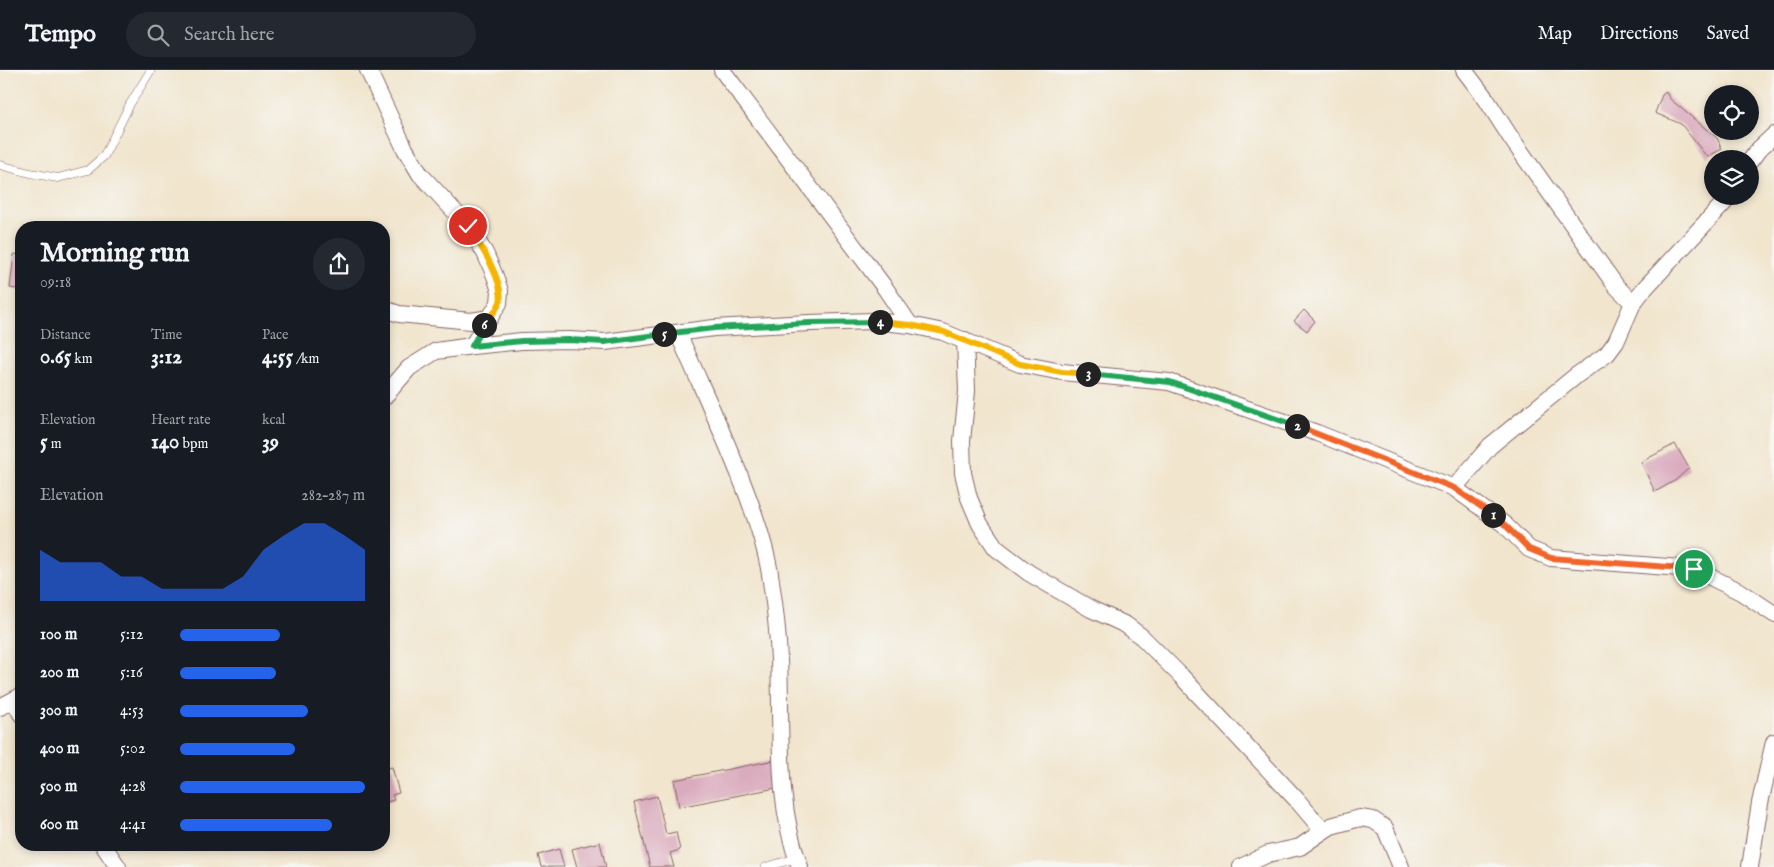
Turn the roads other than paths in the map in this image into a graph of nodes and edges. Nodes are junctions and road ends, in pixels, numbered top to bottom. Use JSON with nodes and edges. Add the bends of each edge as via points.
{"nodes":[{"id":1,"x":151,"y":70,"type":"edge"},
{"id":2,"x":368,"y":70,"type":"edge"},
{"id":3,"x":722,"y":70,"type":"edge"},
{"id":4,"x":1464,"y":70,"type":"edge"},
{"id":5,"x":1774,"y":135,"type":"edge"},
{"id":6,"x":1758,"y":150,"type":"edge"},
{"id":7,"x":0,"y":165,"type":"edge"},
{"id":8,"x":1722,"y":205,"type":"edge"},
{"id":9,"x":1633,"y":303,"type":"junction"},
{"id":10,"x":390,"y":311,"type":"edge"},
{"id":11,"x":490,"y":318,"type":"junction"},
{"id":12,"x":910,"y":325,"type":"junction"},
{"id":13,"x":678,"y":333,"type":"junction"},
{"id":14,"x":965,"y":340,"type":"junction"},
{"id":15,"x":472,"y":346,"type":"junction"},
{"id":16,"x":390,"y":390,"type":"edge"},
{"id":17,"x":1454,"y":488,"type":"junction"},
{"id":18,"x":1774,"y":614,"type":"edge"},
{"id":19,"x":1774,"y":742,"type":"edge"},
{"id":20,"x":1322,"y":831,"type":"junction"},
{"id":21,"x":107,"y":851,"type":"edge"},
{"id":22,"x":798,"y":863,"type":"edge"},
{"id":23,"x":118,"y":867,"type":"edge"},
{"id":24,"x":766,"y":867,"type":"edge"},
{"id":25,"x":1241,"y":867,"type":"edge"},
{"id":26,"x":1401,"y":867,"type":"edge"},
{"id":27,"x":1750,"y":867,"type":"edge"}],
"edges":[{"from":1,"to":7,"type":"lane","via":[[104,156],[88,170],[58,178]]},
{"from":2,"to":11,"type":"street","via":[[420,174],[468,226],[485,253],[500,291],[500,303]]},
{"from":3,"to":12,"type":"street"},
{"from":4,"to":9,"type":"street","via":[[1616,286]]},
{"from":5,"to":6,"type":"street"},
{"from":8,"to":9,"type":"street"},
{"from":9,"to":17,"type":"street","via":[[1616,342],[1607,354],[1490,446]]},
{"from":10,"to":11,"type":"street","via":[[471,321]]},
{"from":11,"to":15,"type":"street"},
{"from":12,"to":13,"type":"street","via":[[874,321],[810,323]]},
{"from":12,"to":14,"type":"street"},
{"from":13,"to":15,"type":"street","via":[[604,342],[522,341]]},
{"from":13,"to":22,"type":"street","via":[[739,470],[761,535],[769,571],[779,660],[784,793]]},
{"from":14,"to":17,"type":"street","via":[[1020,364],[1062,372],[1170,382],[1318,433]]},
{"from":14,"to":20,"type":"street","via":[[967,391],[962,441],[963,473],[980,524],[996,548],[1029,573],[1126,625],[1142,637],[1297,800]]},
{"from":15,"to":16,"type":"street","via":[[436,352],[409,368]]},
{"from":17,"to":18,"type":"street","via":[[1505,525],[1529,549],[1551,558],[1694,569],[1741,592]]},
{"from":19,"to":27,"type":"street"},
{"from":20,"to":25,"type":"street","via":[[1300,847],[1268,854]]},
{"from":20,"to":26,"type":"street","via":[[1360,818],[1374,820],[1385,828]]},
{"from":21,"to":23,"type":"street"},
{"from":22,"to":24,"type":"lane"}]}
